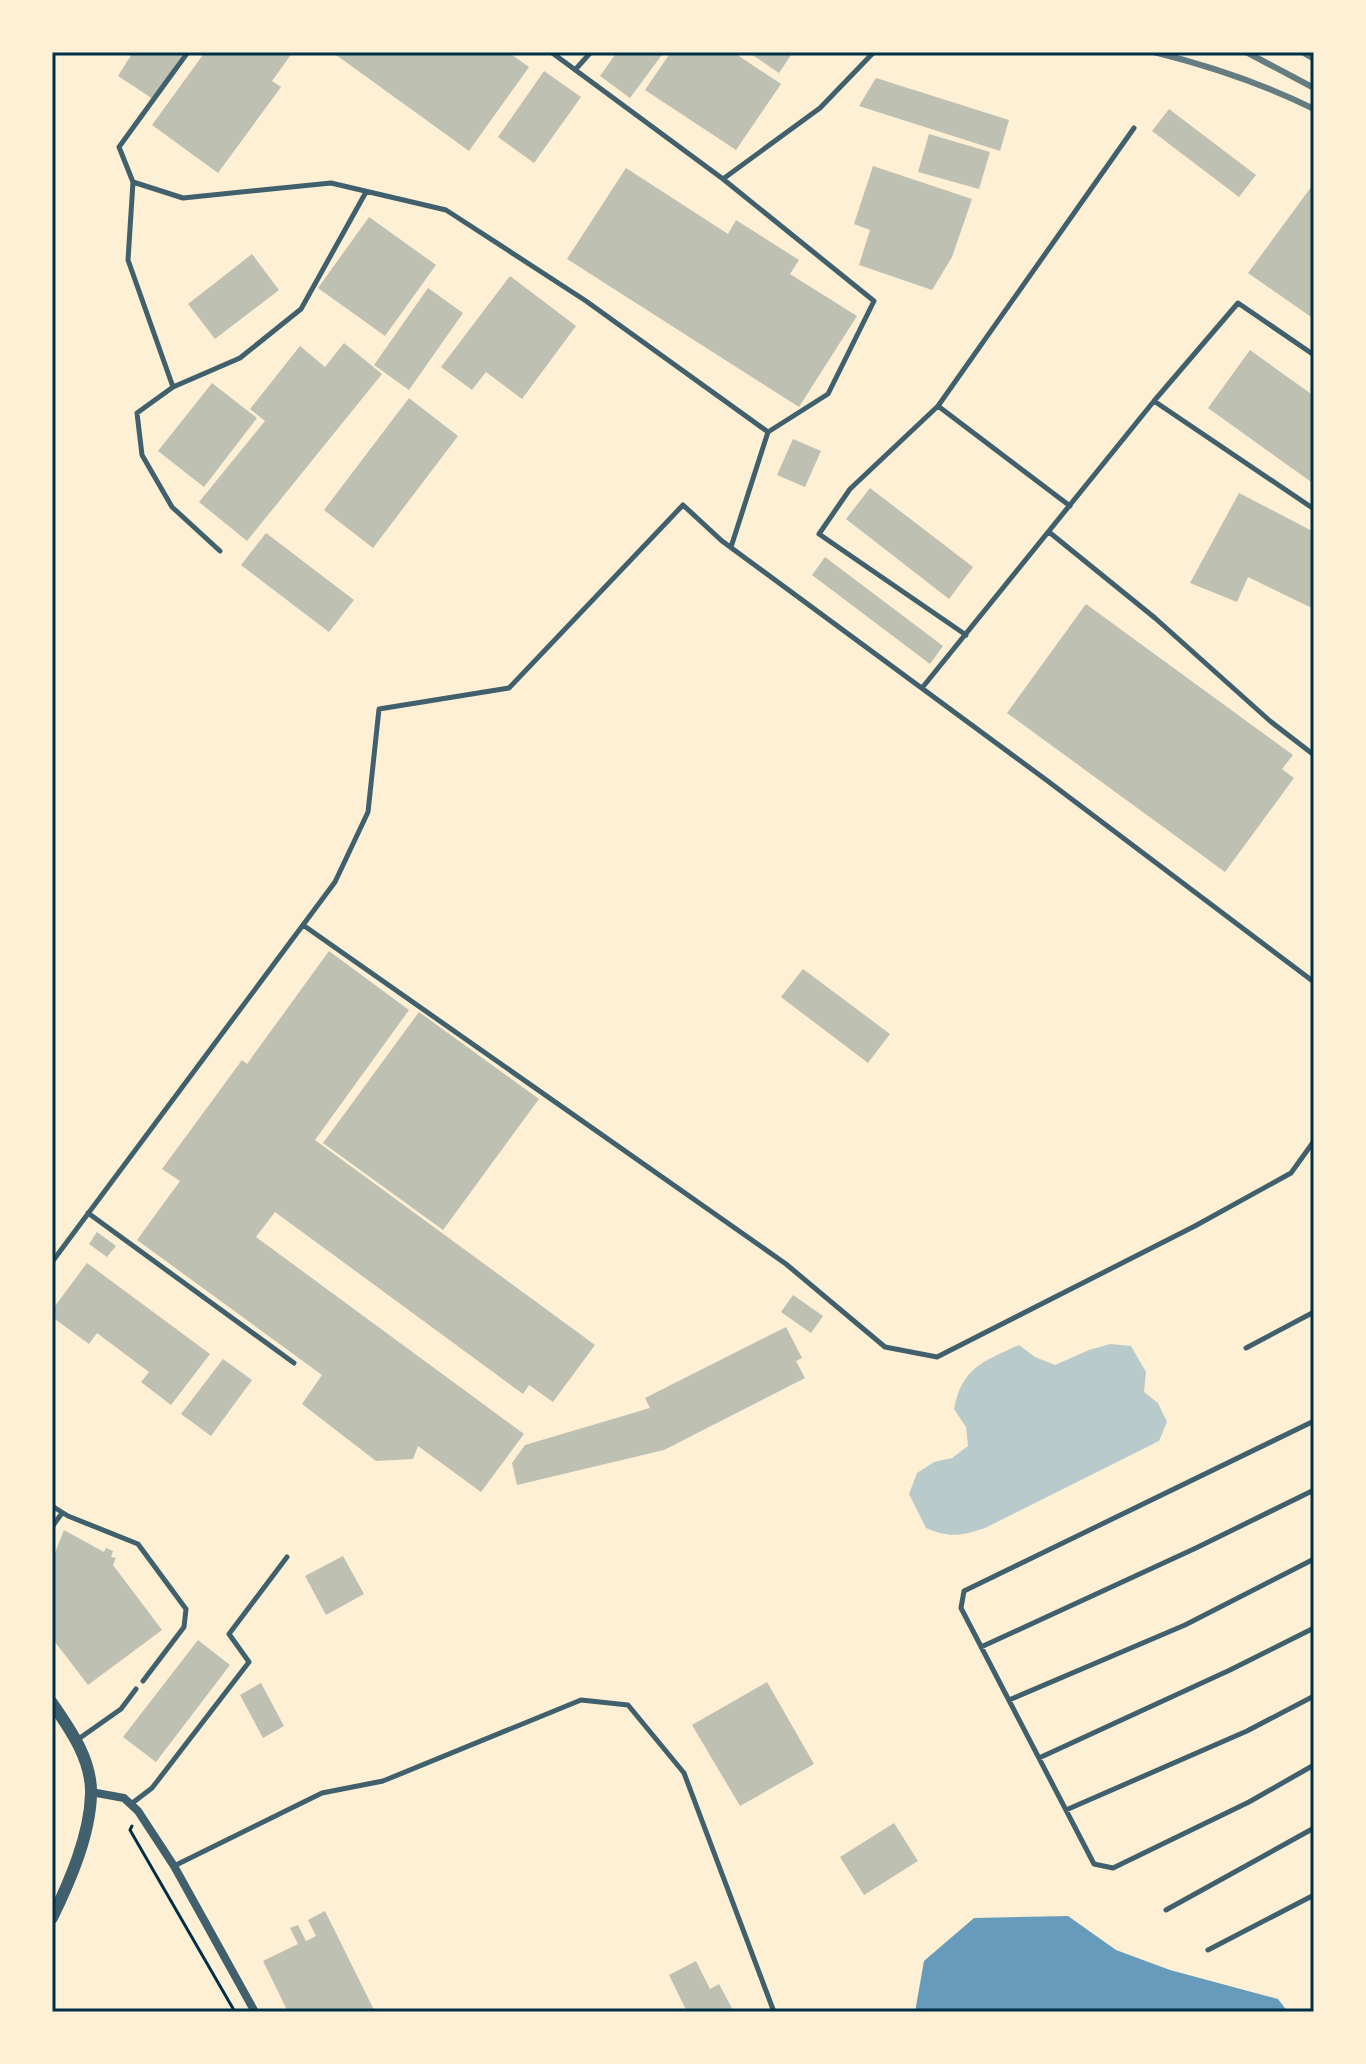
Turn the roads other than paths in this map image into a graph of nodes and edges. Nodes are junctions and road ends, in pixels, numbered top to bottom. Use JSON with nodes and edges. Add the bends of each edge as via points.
{"nodes":[{"id":1,"x":188,"y":52,"type":"edge"},
{"id":2,"x":551,"y":52,"type":"edge"},
{"id":3,"x":591,"y":52,"type":"edge"},
{"id":4,"x":874,"y":52,"type":"edge"},
{"id":5,"x":575,"y":70,"type":"junction"},
{"id":6,"x":1134,"y":128,"type":"dead end"},
{"id":7,"x":723,"y":179,"type":"junction"},
{"id":8,"x":133,"y":182,"type":"junction"},
{"id":9,"x":366,"y":192,"type":"junction"},
{"id":10,"x":1314,"y":355,"type":"edge"},
{"id":11,"x":173,"y":387,"type":"junction"},
{"id":12,"x":1154,"y":401,"type":"junction"},
{"id":13,"x":938,"y":406,"type":"junction"},
{"id":14,"x":768,"y":432,"type":"junction"},
{"id":15,"x":1070,"y":506,"type":"junction"},
{"id":16,"x":1314,"y":509,"type":"edge"},
{"id":17,"x":1049,"y":532,"type":"junction"},
{"id":18,"x":731,"y":547,"type":"junction"},
{"id":19,"x":220,"y":551,"type":"dead end"},
{"id":20,"x":966,"y":635,"type":"junction"},
{"id":21,"x":922,"y":688,"type":"junction"},
{"id":22,"x":1314,"y":755,"type":"edge"},
{"id":23,"x":303,"y":925,"type":"junction"},
{"id":24,"x":1314,"y":982,"type":"edge"},
{"id":25,"x":1314,"y":1141,"type":"edge"},
{"id":26,"x":88,"y":1213,"type":"junction"},
{"id":27,"x":52,"y":1262,"type":"edge"},
{"id":28,"x":1314,"y":1312,"type":"edge"},
{"id":29,"x":1246,"y":1348,"type":"dead end"},
{"id":30,"x":294,"y":1363,"type":"dead end"},
{"id":31,"x":1314,"y":1421,"type":"edge"},
{"id":32,"x":1314,"y":1490,"type":"edge"},
{"id":33,"x":52,"y":1506,"type":"edge"},
{"id":34,"x":62,"y":1513,"type":"junction"},
{"id":35,"x":52,"y":1527,"type":"edge"},
{"id":36,"x":287,"y":1557,"type":"dead end"},
{"id":37,"x":1314,"y":1559,"type":"edge"},
{"id":38,"x":1314,"y":1628,"type":"edge"},
{"id":39,"x":981,"y":1647,"type":"junction"},
{"id":40,"x":143,"y":1681,"type":"dead end"},
{"id":41,"x":136,"y":1689,"type":"dead end"},
{"id":42,"x":1314,"y":1696,"type":"edge"},
{"id":43,"x":1009,"y":1700,"type":"junction"},
{"id":44,"x":52,"y":1703,"type":"edge"},
{"id":45,"x":76,"y":1740,"type":"junction"},
{"id":46,"x":1039,"y":1758,"type":"junction"},
{"id":47,"x":1314,"y":1765,"type":"edge"},
{"id":48,"x":91,"y":1792,"type":"junction"},
{"id":49,"x":134,"y":1808,"type":"junction"},
{"id":50,"x":1066,"y":1810,"type":"junction"},
{"id":51,"x":1314,"y":1828,"type":"edge"},
{"id":52,"x":174,"y":1866,"type":"junction"},
{"id":53,"x":1314,"y":1895,"type":"edge"},
{"id":54,"x":55,"y":1901,"type":"edge"},
{"id":55,"x":1166,"y":1910,"type":"dead end"},
{"id":56,"x":52,"y":1918,"type":"edge"},
{"id":57,"x":1208,"y":1950,"type":"dead end"},
{"id":58,"x":255,"y":2012,"type":"edge"},
{"id":59,"x":774,"y":2012,"type":"edge"}],
"edges":[{"from":1,"to":8,"type":"lane","via":[[119,147]]},
{"from":2,"to":5,"type":"lane"},
{"from":3,"to":5,"type":"lane"},
{"from":4,"to":7,"type":"lane","via":[[820,108]]},
{"from":5,"to":7,"type":"lane"},
{"from":6,"to":13,"type":"lane"},
{"from":7,"to":14,"type":"lane","via":[[874,301],[828,394]]},
{"from":8,"to":9,"type":"lane","via":[[183,198],[331,183]]},
{"from":8,"to":11,"type":"lane","via":[[128,260]]},
{"from":9,"to":11,"type":"lane","via":[[301,309],[240,358]]},
{"from":9,"to":14,"type":"lane","via":[[446,210],[586,301]]},
{"from":10,"to":12,"type":"lane","via":[[1238,303]]},
{"from":11,"to":19,"type":"lane","via":[[137,413],[142,455],[172,507]]},
{"from":12,"to":15,"type":"lane"},
{"from":12,"to":16,"type":"lane"},
{"from":13,"to":15,"type":"lane"},
{"from":13,"to":20,"type":"lane","via":[[850,489],[819,534]]},
{"from":14,"to":18,"type":"lane"},
{"from":15,"to":17,"type":"lane"},
{"from":17,"to":20,"type":"lane"},
{"from":17,"to":22,"type":"lane"},
{"from":18,"to":21,"type":"lane"},
{"from":18,"to":23,"type":"lane","via":[[683,505],[509,688],[379,709],[368,812],[335,882]]},
{"from":20,"to":21,"type":"lane"},
{"from":21,"to":24,"type":"lane"},
{"from":23,"to":25,"type":"lane","via":[[786,1264],[885,1347],[937,1357],[1291,1173]]},
{"from":23,"to":26,"type":"lane"},
{"from":26,"to":27,"type":"lane"},
{"from":26,"to":30,"type":"lane"},
{"from":28,"to":29,"type":"lane"},
{"from":31,"to":39,"type":"lane","via":[[964,1591],[961,1608]]},
{"from":32,"to":39,"type":"lane"},
{"from":33,"to":34,"type":"lane"},
{"from":34,"to":35,"type":"lane"},
{"from":34,"to":40,"type":"lane","via":[[138,1544],[186,1609],[184,1627]]},
{"from":36,"to":49,"type":"lane","via":[[229,1634],[249,1662]]},
{"from":37,"to":43,"type":"lane","via":[[1185,1625]]},
{"from":38,"to":46,"type":"lane"},
{"from":39,"to":43,"type":"lane"},
{"from":41,"to":45,"type":"lane","via":[[121,1709]]},
{"from":42,"to":50,"type":"lane"},
{"from":43,"to":46,"type":"lane"},
{"from":44,"to":45,"type":"street"},
{"from":45,"to":48,"type":"street"},
{"from":46,"to":50,"type":"lane"},
{"from":47,"to":50,"type":"lane","via":[[1113,1868],[1094,1864]]},
{"from":48,"to":49,"type":"street","via":[[124,1798]]},
{"from":48,"to":54,"type":"street","via":[[85,1833]]},
{"from":49,"to":52,"type":"street"},
{"from":51,"to":55,"type":"lane"},
{"from":52,"to":58,"type":"street"},
{"from":52,"to":59,"type":"lane","via":[[322,1793],[383,1781],[581,1700],[628,1705],[684,1773]]},
{"from":53,"to":57,"type":"lane"},
{"from":54,"to":56,"type":"street"}]}
